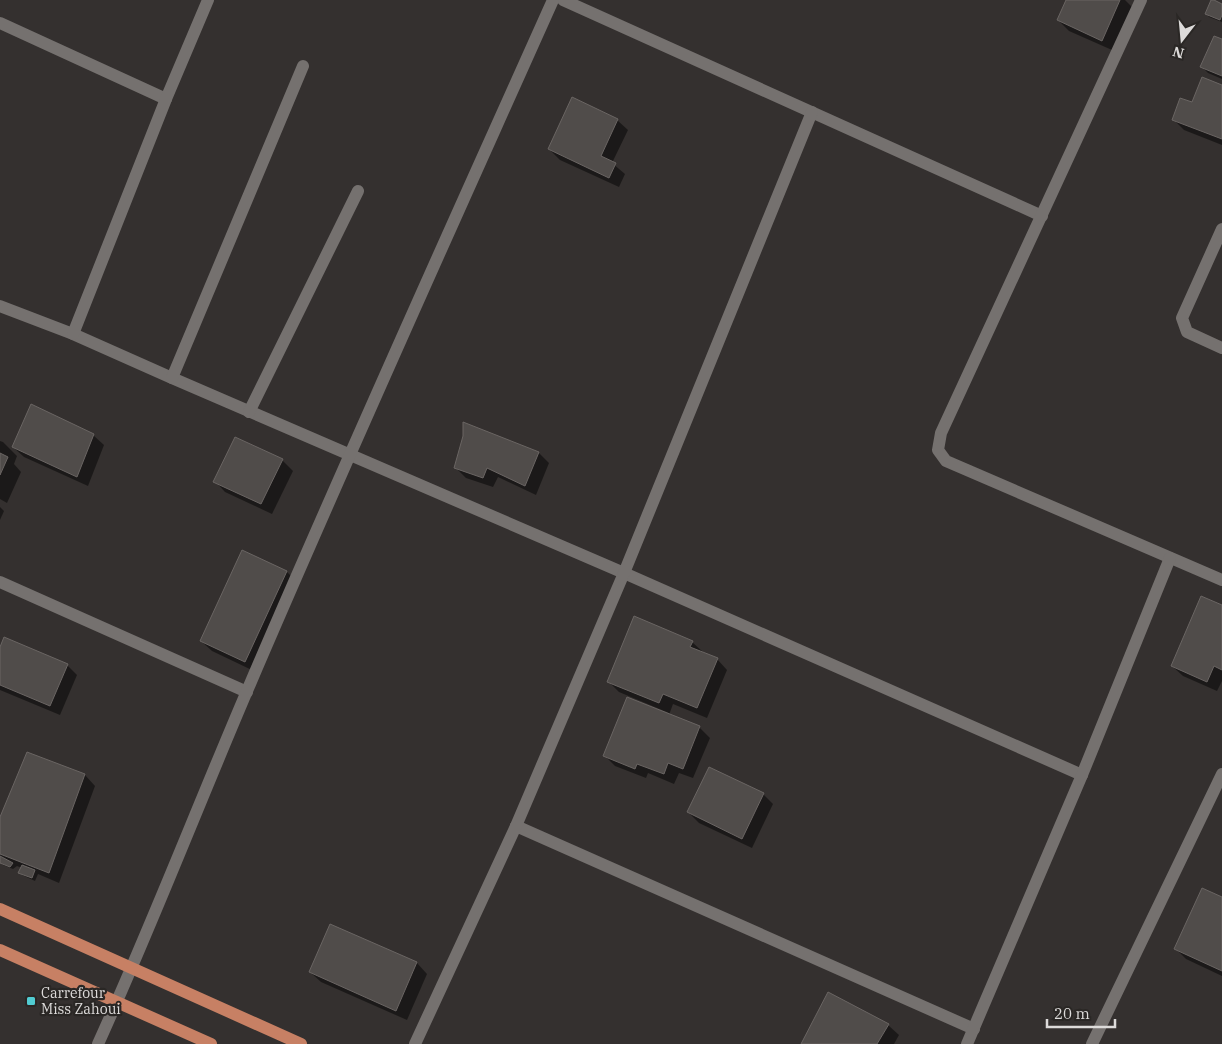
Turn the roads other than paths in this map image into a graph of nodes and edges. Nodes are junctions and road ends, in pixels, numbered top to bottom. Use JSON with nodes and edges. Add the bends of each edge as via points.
{"nodes":[{"id":1,"x":208,"y":0,"type":"edge"},
{"id":2,"x":553,"y":0,"type":"edge"},
{"id":3,"x":563,"y":0,"type":"edge"},
{"id":4,"x":1141,"y":0,"type":"edge"},
{"id":5,"x":0,"y":23,"type":"edge"},
{"id":6,"x":304,"y":66,"type":"dead end"},
{"id":7,"x":166,"y":99,"type":"junction"},
{"id":8,"x":812,"y":112,"type":"junction"},
{"id":9,"x":358,"y":190,"type":"dead end"},
{"id":10,"x":1042,"y":216,"type":"junction"},
{"id":11,"x":1222,"y":229,"type":"edge"},
{"id":12,"x":0,"y":306,"type":"edge"},
{"id":13,"x":73,"y":334,"type":"junction"},
{"id":14,"x":1222,"y":348,"type":"edge"},
{"id":15,"x":172,"y":378,"type":"junction"},
{"id":16,"x":249,"y":412,"type":"junction"},
{"id":17,"x":350,"y":456,"type":"junction"},
{"id":18,"x":1170,"y":558,"type":"junction"},
{"id":19,"x":624,"y":573,"type":"junction"},
{"id":20,"x":1222,"y":580,"type":"edge"},
{"id":21,"x":0,"y":582,"type":"edge"},
{"id":22,"x":247,"y":692,"type":"junction"},
{"id":23,"x":1222,"y":774,"type":"edge"},
{"id":24,"x":1082,"y":776,"type":"junction"},
{"id":25,"x":516,"y":826,"type":"junction"},
{"id":26,"x":0,"y":909,"type":"edge"},
{"id":27,"x":0,"y":950,"type":"edge"},
{"id":28,"x":132,"y":968,"type":"junction"},
{"id":29,"x":117,"y":1002,"type":"junction"},
{"id":30,"x":974,"y":1029,"type":"junction"},
{"id":31,"x":98,"y":1044,"type":"edge"},
{"id":32,"x":211,"y":1044,"type":"edge"},
{"id":33,"x":301,"y":1044,"type":"edge"},
{"id":34,"x":416,"y":1044,"type":"edge"},
{"id":35,"x":967,"y":1044,"type":"edge"},
{"id":36,"x":1092,"y":1044,"type":"edge"}],
"edges":[{"from":1,"to":7,"type":"street"},
{"from":2,"to":17,"type":"street"},
{"from":3,"to":8,"type":"street"},
{"from":4,"to":10,"type":"street"},
{"from":5,"to":7,"type":"street"},
{"from":6,"to":15,"type":"street"},
{"from":7,"to":13,"type":"street"},
{"from":8,"to":10,"type":"street"},
{"from":8,"to":19,"type":"street"},
{"from":9,"to":16,"type":"street"},
{"from":10,"to":18,"type":"street","via":[[941,433],[938,450],[946,462]]},
{"from":11,"to":14,"type":"street","via":[[1182,318],[1187,332]]},
{"from":12,"to":13,"type":"street"},
{"from":13,"to":15,"type":"street"},
{"from":15,"to":16,"type":"street"},
{"from":16,"to":17,"type":"street"},
{"from":17,"to":19,"type":"street"},
{"from":17,"to":22,"type":"street"},
{"from":18,"to":20,"type":"street"},
{"from":18,"to":24,"type":"street"},
{"from":19,"to":24,"type":"street"},
{"from":19,"to":25,"type":"street"},
{"from":21,"to":22,"type":"street"},
{"from":22,"to":28,"type":"street"},
{"from":23,"to":36,"type":"street"},
{"from":24,"to":30,"type":"street"},
{"from":25,"to":30,"type":"street"},
{"from":25,"to":34,"type":"street"},
{"from":26,"to":28,"type":"main road"},
{"from":27,"to":29,"type":"main road"},
{"from":28,"to":29,"type":"street"},
{"from":28,"to":33,"type":"main road"},
{"from":29,"to":31,"type":"street"},
{"from":29,"to":32,"type":"main road"},
{"from":30,"to":35,"type":"street"}]}
